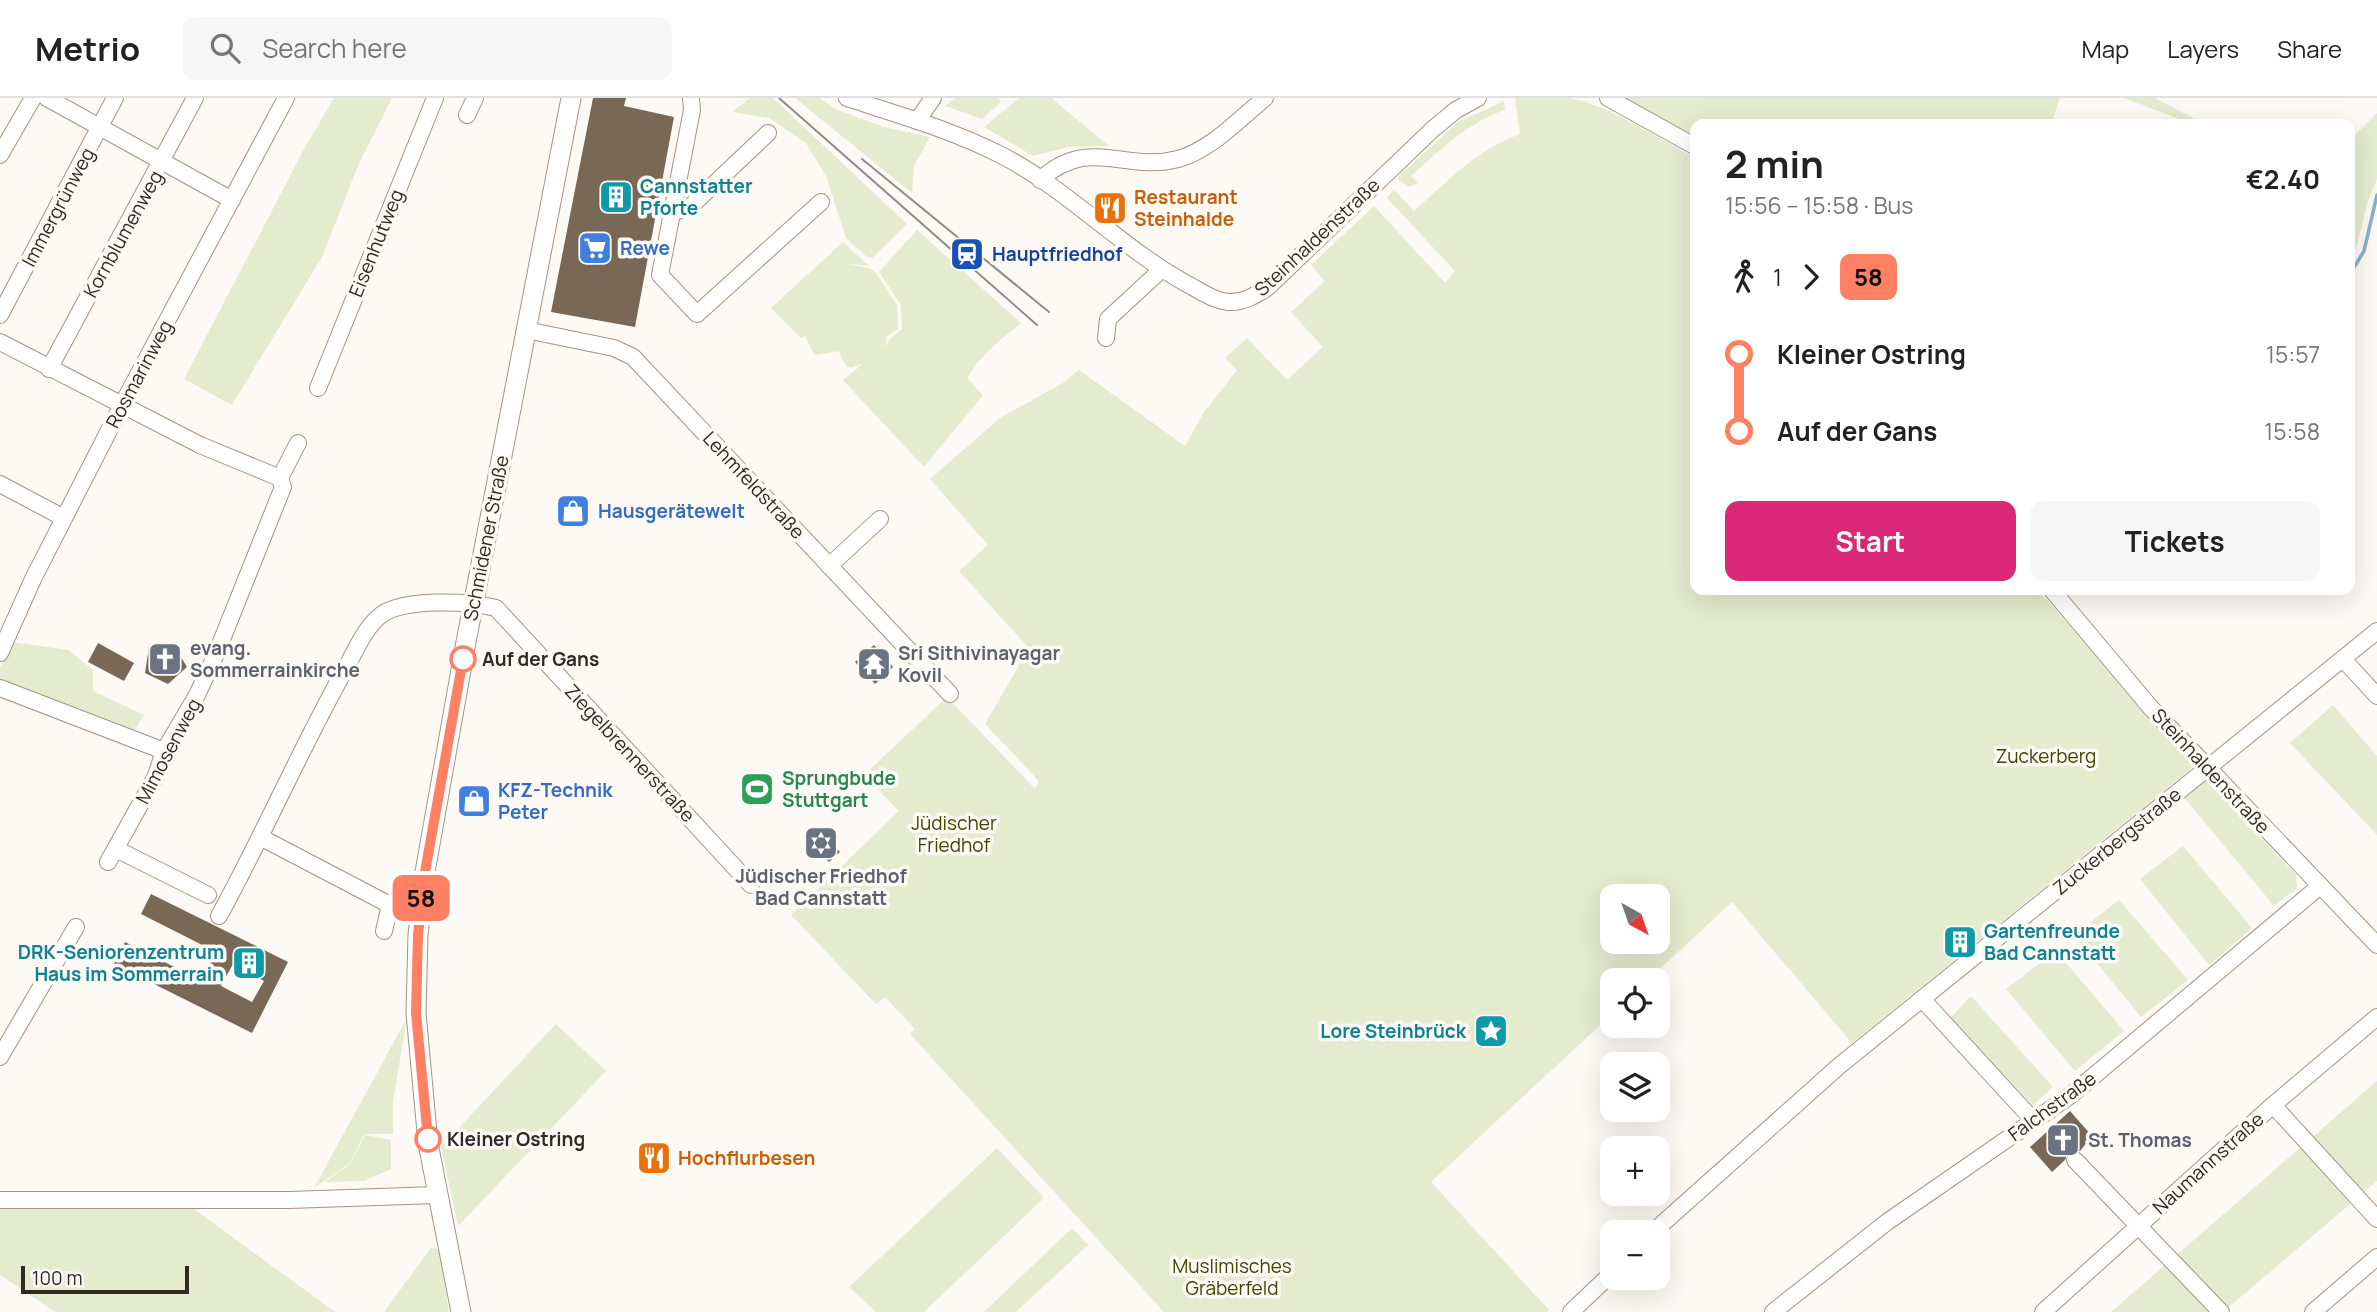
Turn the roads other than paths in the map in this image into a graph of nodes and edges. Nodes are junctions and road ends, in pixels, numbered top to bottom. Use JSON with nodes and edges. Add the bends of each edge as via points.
{"nodes":[{"id":1,"x":33,"y":98,"type":"edge"},
{"id":2,"x":47,"y":98,"type":"edge"},
{"id":3,"x":116,"y":98,"type":"edge"},
{"id":4,"x":195,"y":98,"type":"edge"},
{"id":5,"x":286,"y":98,"type":"edge"},
{"id":6,"x":435,"y":98,"type":"edge"},
{"id":7,"x":475,"y":98,"type":"edge"},
{"id":8,"x":571,"y":98,"type":"edge"},
{"id":9,"x":691,"y":98,"type":"edge"},
{"id":10,"x":847,"y":98,"type":"edge"},
{"id":11,"x":933,"y":98,"type":"edge"},
{"id":12,"x":1265,"y":98,"type":"edge"},
{"id":13,"x":1478,"y":98,"type":"edge"},
{"id":14,"x":1608,"y":98,"type":"edge"},
{"id":15,"x":467,"y":115,"type":"dead end"},
{"id":16,"x":917,"y":121,"type":"junction"},
{"id":17,"x":100,"y":126,"type":"junction"},
{"id":18,"x":768,"y":134,"type":"dead end"},
{"id":19,"x":1690,"y":144,"type":"edge"},
{"id":20,"x":0,"y":155,"type":"edge"},
{"id":21,"x":163,"y":160,"type":"junction"},
{"id":22,"x":1040,"y":180,"type":"junction"},
{"id":23,"x":232,"y":200,"type":"junction"},
{"id":24,"x":821,"y":202,"type":"dead end"},
{"id":25,"x":672,"y":213,"type":"junction"},
{"id":26,"x":1161,"y":270,"type":"junction"},
{"id":27,"x":0,"y":315,"type":"edge"},
{"id":28,"x":526,"y":330,"type":"junction"},
{"id":29,"x":1106,"y":338,"type":"dead end"},
{"id":30,"x":0,"y":342,"type":"edge"},
{"id":31,"x":49,"y":369,"type":"junction"},
{"id":32,"x":318,"y":388,"type":"dead end"},
{"id":33,"x":122,"y":405,"type":"junction"},
{"id":34,"x":298,"y":443,"type":"dead end"},
{"id":35,"x":280,"y":478,"type":"junction"},
{"id":36,"x":0,"y":484,"type":"edge"},
{"id":37,"x":64,"y":518,"type":"junction"},
{"id":38,"x":880,"y":519,"type":"dead end"},
{"id":39,"x":829,"y":566,"type":"junction"},
{"id":40,"x":479,"y":573,"type":"junction"},
{"id":41,"x":2056,"y":595,"type":"edge"},
{"id":42,"x":472,"y":606,"type":"junction"},
{"id":43,"x":496,"y":608,"type":"junction"},
{"id":44,"x":2377,"y":631,"type":"edge"},
{"id":45,"x":0,"y":653,"type":"edge"},
{"id":46,"x":2343,"y":659,"type":"junction"},
{"id":47,"x":0,"y":688,"type":"edge"},
{"id":48,"x":950,"y":694,"type":"dead end"},
{"id":49,"x":2377,"y":696,"type":"edge"},
{"id":50,"x":164,"y":751,"type":"junction"},
{"id":51,"x":2206,"y":768,"type":"junction"},
{"id":52,"x":262,"y":838,"type":"junction"},
{"id":53,"x":751,"y":885,"type":"dead end"},
{"id":54,"x":2320,"y":886,"type":"junction"},
{"id":55,"x":208,"y":895,"type":"dead end"},
{"id":56,"x":219,"y":916,"type":"dead end"},
{"id":57,"x":76,"y":927,"type":"dead end"},
{"id":58,"x":384,"y":931,"type":"dead end"},
{"id":59,"x":2377,"y":945,"type":"edge"},
{"id":60,"x":1922,"y":999,"type":"junction"},
{"id":61,"x":2377,"y":1017,"type":"edge"},
{"id":62,"x":0,"y":1057,"type":"edge"},
{"id":63,"x":2273,"y":1105,"type":"junction"},
{"id":64,"x":2033,"y":1120,"type":"junction"},
{"id":65,"x":2074,"y":1160,"type":"dead end"},
{"id":66,"x":437,"y":1195,"type":"junction"},
{"id":67,"x":0,"y":1200,"type":"edge"},
{"id":68,"x":2377,"y":1219,"type":"edge"},
{"id":69,"x":1666,"y":1220,"type":"edge"},
{"id":70,"x":2137,"y":1226,"type":"junction"},
{"id":71,"x":2377,"y":1257,"type":"edge"},
{"id":72,"x":1600,"y":1285,"type":"edge"},
{"id":73,"x":461,"y":1312,"type":"edge"},
{"id":74,"x":1572,"y":1312,"type":"edge"},
{"id":75,"x":1773,"y":1312,"type":"edge"},
{"id":76,"x":2043,"y":1312,"type":"edge"},
{"id":77,"x":2221,"y":1312,"type":"edge"},
{"id":78,"x":2313,"y":1312,"type":"edge"}],
"edges":[{"from":1,"to":20,"type":"street"},
{"from":2,"to":17,"type":"street"},
{"from":3,"to":17,"type":"street","name":"Immergrünweg"},
{"from":4,"to":21,"type":"street","name":"Kornblumenweg"},
{"from":5,"to":23,"type":"street","name":"Rosmarinweg"},
{"from":6,"to":32,"type":"street","name":"Eisenhutweg"},
{"from":7,"to":15,"type":"street"},
{"from":8,"to":28,"type":"main road","name":"Schmidener Straße"},
{"from":9,"to":25,"type":"street"},
{"from":10,"to":16,"type":"street","name":"Steinhaldenstraße"},
{"from":11,"to":16,"type":"street"},
{"from":12,"to":22,"type":"street","via":[[1211,143],[1181,158],[1157,163],[1087,156],[1058,165]]},
{"from":13,"to":26,"type":"street","name":"Steinhaldenstraße","via":[[1433,129],[1267,288],[1248,300],[1213,299]]},
{"from":14,"to":19,"type":"street"},
{"from":16,"to":22,"type":"street","name":"Steinhaldenstraße","via":[[1003,156]]},
{"from":17,"to":21,"type":"street"},
{"from":17,"to":27,"type":"street","name":"Immergrünweg"},
{"from":18,"to":25,"type":"street","via":[[691,206]]},
{"from":21,"to":23,"type":"street"},
{"from":21,"to":31,"type":"street","name":"Kornblumenweg"},
{"from":22,"to":26,"type":"street","name":"Steinhaldenstraße"},
{"from":23,"to":33,"type":"street","name":"Rosmarinweg"},
{"from":24,"to":25,"type":"street","via":[[698,314],[660,275]]},
{"from":26,"to":29,"type":"street","via":[[1108,319]]},
{"from":28,"to":39,"type":"street","name":"Lehmfeldstraße","via":[[614,348],[633,357]]},
{"from":28,"to":40,"type":"main road","name":"Schmidener Straße"},
{"from":30,"to":31,"type":"street"},
{"from":31,"to":33,"type":"street"},
{"from":33,"to":35,"type":"street"},
{"from":33,"to":37,"type":"street","name":"Rosmarinweg"},
{"from":34,"to":35,"type":"street","name":"Mimosenweg"},
{"from":35,"to":50,"type":"street","name":"Mimosenweg","via":[[283,487],[217,652]]},
{"from":36,"to":37,"type":"street"},
{"from":37,"to":45,"type":"street","name":"Rosmarinweg"},
{"from":38,"to":39,"type":"street"},
{"from":39,"to":48,"type":"street","name":"Lehmfeldstraße"},
{"from":40,"to":42,"type":"main road","name":"Schmidener Straße"},
{"from":40,"to":43,"type":"street","name":"Ziegelbrennerstraße"},
{"from":41,"to":51,"type":"street","name":"Steinhaldenstraße"},
{"from":42,"to":43,"type":"street"},
{"from":42,"to":52,"type":"street","via":[[419,603],[398,607],[369,627]]},
{"from":42,"to":66,"type":"main road","name":"Schmidener Straße","via":[[418,935],[416,1013]]},
{"from":43,"to":53,"type":"street","name":"Ziegelbrennerstraße"},
{"from":44,"to":46,"type":"street","name":"Zuckerbergstraße"},
{"from":46,"to":49,"type":"street"},
{"from":46,"to":51,"type":"street","name":"Zuckerbergstraße"},
{"from":47,"to":50,"type":"street"},
{"from":50,"to":55,"type":"street","name":"Mimosenweg","via":[[156,776],[112,856]]},
{"from":51,"to":54,"type":"street","name":"Steinhaldenstraße"},
{"from":51,"to":60,"type":"street","name":"Zuckerbergstraße"},
{"from":52,"to":56,"type":"street"},
{"from":52,"to":58,"type":"street","via":[[390,905]]},
{"from":54,"to":59,"type":"street","name":"Steinhaldenstraße"},
{"from":54,"to":64,"type":"street","name":"Falchstraße","via":[[2071,1095]]},
{"from":57,"to":62,"type":"street"},
{"from":60,"to":64,"type":"street"},
{"from":60,"to":69,"type":"street","name":"Zuckerbergstraße","via":[[1839,1066]]},
{"from":61,"to":63,"type":"street","name":"Naumannstraße"},
{"from":63,"to":68,"type":"street"},
{"from":63,"to":70,"type":"street","name":"Naumannstraße"},
{"from":64,"to":75,"type":"street","name":"Falchstraße","via":[[1887,1222]]},
{"from":65,"to":70,"type":"street"},
{"from":66,"to":67,"type":"street"},
{"from":66,"to":73,"type":"main road","name":"Schmidener Straße"},
{"from":70,"to":76,"type":"street","name":"Naumannstraße"},
{"from":70,"to":77,"type":"street"},
{"from":71,"to":78,"type":"street"},
{"from":72,"to":74,"type":"street"}]}
